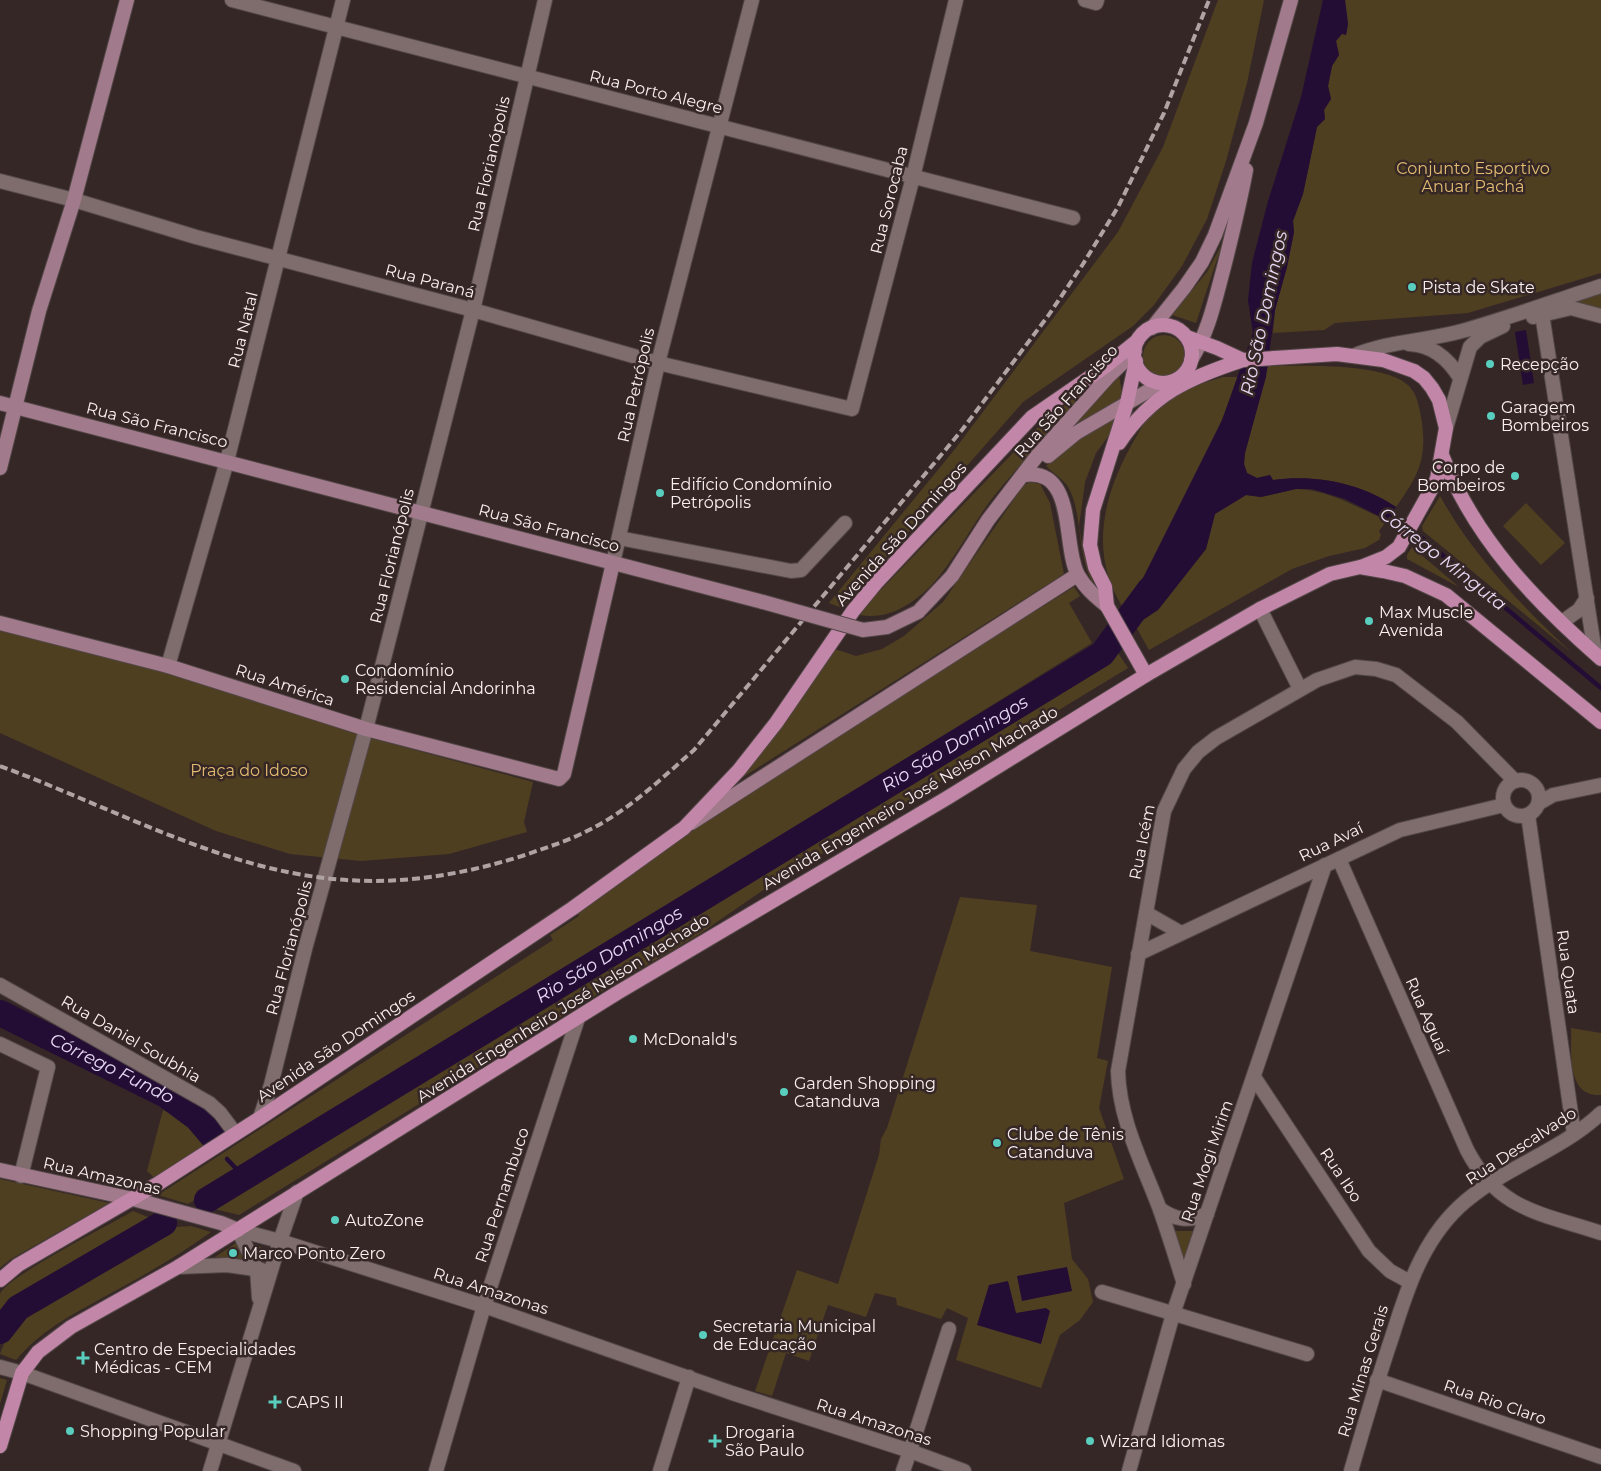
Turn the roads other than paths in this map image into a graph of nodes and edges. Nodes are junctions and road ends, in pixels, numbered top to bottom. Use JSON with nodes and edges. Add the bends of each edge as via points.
{"nodes":[{"id":1,"x":127,"y":0,"type":"edge"},
{"id":2,"x":232,"y":0,"type":"edge"},
{"id":3,"x":343,"y":0,"type":"edge"},
{"id":4,"x":544,"y":0,"type":"edge"},
{"id":5,"x":752,"y":0,"type":"edge"},
{"id":6,"x":956,"y":0,"type":"edge"},
{"id":7,"x":1291,"y":0,"type":"edge"},
{"id":8,"x":336,"y":28,"type":"junction"},
{"id":9,"x":527,"y":78,"type":"junction"},
{"id":10,"x":1256,"y":123,"type":"junction"},
{"id":11,"x":719,"y":126,"type":"junction"},
{"id":12,"x":913,"y":177,"type":"junction"},
{"id":13,"x":0,"y":181,"type":"edge"},
{"id":14,"x":74,"y":200,"type":"junction"},
{"id":15,"x":1073,"y":218,"type":"dead end"},
{"id":16,"x":279,"y":260,"type":"junction"},
{"id":17,"x":1601,"y":286,"type":"edge"},
{"id":18,"x":473,"y":310,"type":"junction"},
{"id":19,"x":1542,"y":314,"type":"junction"},
{"id":20,"x":1601,"y":316,"type":"edge"},
{"id":21,"x":1152,"y":328,"type":"junction"},
{"id":22,"x":1187,"y":337,"type":"junction"},
{"id":23,"x":1202,"y":342,"type":"junction"},
{"id":24,"x":1399,"y":344,"type":"junction"},
{"id":25,"x":1136,"y":351,"type":"junction"},
{"id":26,"x":1353,"y":356,"type":"junction"},
{"id":27,"x":1191,"y":360,"type":"junction"},
{"id":28,"x":1243,"y":360,"type":"junction"},
{"id":29,"x":658,"y":362,"type":"junction"},
{"id":30,"x":1460,"y":378,"type":"junction"},
{"id":31,"x":1160,"y":384,"type":"junction"},
{"id":32,"x":0,"y":403,"type":"edge"},
{"id":33,"x":1127,"y":403,"type":"junction"},
{"id":34,"x":16,"y":407,"type":"junction"},
{"id":35,"x":852,"y":409,"type":"joint"},
{"id":36,"x":1446,"y":428,"type":"junction"},
{"id":37,"x":1111,"y":454,"type":"junction"},
{"id":38,"x":1442,"y":454,"type":"junction"},
{"id":39,"x":227,"y":461,"type":"junction"},
{"id":40,"x":0,"y":468,"type":"edge"},
{"id":41,"x":1024,"y":475,"type":"junction"},
{"id":42,"x":421,"y":512,"type":"junction"},
{"id":43,"x":845,"y":523,"type":"dead end"},
{"id":44,"x":619,"y":538,"type":"junction"},
{"id":45,"x":614,"y":563,"type":"junction"},
{"id":46,"x":1360,"y":567,"type":"junction"},
{"id":47,"x":1077,"y":575,"type":"junction"},
{"id":48,"x":1587,"y":598,"type":"junction"},
{"id":49,"x":1107,"y":606,"type":"junction"},
{"id":50,"x":1260,"y":609,"type":"junction"},
{"id":51,"x":1562,"y":622,"type":"junction"},
{"id":52,"x":0,"y":623,"type":"edge"},
{"id":53,"x":1598,"y":656,"type":"edge"},
{"id":54,"x":168,"y":666,"type":"junction"},
{"id":55,"x":1146,"y":675,"type":"junction"},
{"id":56,"x":1300,"y":690,"type":"junction"},
{"id":57,"x":1601,"y":722,"type":"edge"},
{"id":58,"x":366,"y":729,"type":"junction"},
{"id":59,"x":560,"y":779,"type":"joint"},
{"id":60,"x":1515,"y":781,"type":"junction"},
{"id":61,"x":1601,"y":785,"type":"edge"},
{"id":62,"x":1537,"y":788,"type":"junction"},
{"id":63,"x":1553,"y":795,"type":"junction"},
{"id":64,"x":1539,"y":803,"type":"junction"},
{"id":65,"x":1504,"y":805,"type":"junction"},
{"id":66,"x":1528,"y":815,"type":"junction"},
{"id":67,"x":684,"y":828,"type":"junction"},
{"id":68,"x":1339,"y":858,"type":"junction"},
{"id":69,"x":1325,"y":865,"type":"junction"},
{"id":70,"x":1146,"y":914,"type":"junction"},
{"id":71,"x":1181,"y":933,"type":"junction"},
{"id":72,"x":1138,"y":954,"type":"junction"},
{"id":73,"x":0,"y":986,"type":"edge"},
{"id":74,"x":578,"y":1018,"type":"junction"},
{"id":75,"x":0,"y":1044,"type":"edge"},
{"id":76,"x":1254,"y":1077,"type":"junction"},
{"id":77,"x":1601,"y":1112,"type":"edge"},
{"id":78,"x":260,"y":1118,"type":"junction"},
{"id":79,"x":235,"y":1134,"type":"junction"},
{"id":80,"x":1574,"y":1134,"type":"junction"},
{"id":81,"x":0,"y":1170,"type":"edge"},
{"id":82,"x":21,"y":1176,"type":"junction"},
{"id":83,"x":1489,"y":1184,"type":"junction"},
{"id":84,"x":297,"y":1192,"type":"junction"},
{"id":85,"x":133,"y":1199,"type":"junction"},
{"id":86,"x":1160,"y":1209,"type":"junction"},
{"id":87,"x":1207,"y":1214,"type":"junction"},
{"id":88,"x":238,"y":1230,"type":"junction"},
{"id":89,"x":1601,"y":1233,"type":"edge"},
{"id":90,"x":280,"y":1241,"type":"junction"},
{"id":91,"x":178,"y":1267,"type":"junction"},
{"id":92,"x":257,"y":1269,"type":"junction"},
{"id":93,"x":272,"y":1272,"type":"junction"},
{"id":94,"x":0,"y":1280,"type":"edge"},
{"id":95,"x":1410,"y":1282,"type":"junction"},
{"id":96,"x":1184,"y":1284,"type":"junction"},
{"id":97,"x":1102,"y":1292,"type":"dead end"},
{"id":98,"x":484,"y":1306,"type":"junction"},
{"id":99,"x":1174,"y":1314,"type":"junction"},
{"id":100,"x":254,"y":1328,"type":"junction"},
{"id":101,"x":949,"y":1329,"type":"dead end"},
{"id":102,"x":1307,"y":1354,"type":"dead end"},
{"id":103,"x":11,"y":1370,"type":"edge"},
{"id":104,"x":689,"y":1377,"type":"junction"},
{"id":105,"x":1377,"y":1380,"type":"junction"},
{"id":106,"x":218,"y":1445,"type":"junction"},
{"id":107,"x":0,"y":1446,"type":"edge"},
{"id":108,"x":910,"y":1451,"type":"junction"},
{"id":109,"x":1601,"y":1458,"type":"edge"},
{"id":110,"x":210,"y":1471,"type":"edge"},
{"id":111,"x":294,"y":1471,"type":"edge"},
{"id":112,"x":436,"y":1471,"type":"edge"},
{"id":113,"x":660,"y":1471,"type":"edge"},
{"id":114,"x":904,"y":1471,"type":"edge"},
{"id":115,"x":964,"y":1471,"type":"edge"},
{"id":116,"x":1129,"y":1471,"type":"edge"},
{"id":117,"x":1351,"y":1471,"type":"edge"}],
"edges":[{"from":1,"to":14,"type":"main road"},
{"from":2,"to":8,"type":"street","name":"Rua Porto Alegre"},
{"from":3,"to":8,"type":"street","name":"Rua Natal"},
{"from":4,"to":9,"type":"street","name":"Rua Florianópolis"},
{"from":5,"to":11,"type":"street","name":"Rua Petrópolis"},
{"from":6,"to":12,"type":"street","name":"Rua Sorocaba"},
{"from":7,"to":10,"type":"main road"},
{"from":8,"to":9,"type":"street","name":"Rua Porto Alegre"},
{"from":8,"to":16,"type":"street","name":"Rua Natal"},
{"from":9,"to":11,"type":"street","name":"Rua Porto Alegre"},
{"from":9,"to":18,"type":"street","name":"Rua Florianópolis"},
{"from":10,"to":21,"type":"main road","via":[[1202,262]]},
{"from":10,"to":23,"type":"main road","via":[[1235,224]]},
{"from":11,"to":12,"type":"street","name":"Rua Porto Alegre"},
{"from":11,"to":29,"type":"street","name":"Rua Petrópolis"},
{"from":12,"to":15,"type":"street","name":"Rua Porto Alegre"},
{"from":12,"to":35,"type":"street","name":"Rua Sorocaba"},
{"from":13,"to":14,"type":"street","name":"Rua Paraná"},
{"from":14,"to":16,"type":"street","name":"Rua Paraná"},
{"from":14,"to":34,"type":"main road","via":[[40,311]]},
{"from":16,"to":18,"type":"street","name":"Rua Paraná"},
{"from":16,"to":39,"type":"street","name":"Rua Natal"},
{"from":17,"to":24,"type":"street","via":[[1461,331]]},
{"from":18,"to":29,"type":"street","name":"Rua Paraná"},
{"from":18,"to":42,"type":"street","name":"Rua Florianópolis"},
{"from":19,"to":20,"type":"street","via":[[1571,308]]},
{"from":19,"to":30,"type":"street","via":[[1480,337],[1470,347]]},
{"from":19,"to":48,"type":"street"},
{"from":21,"to":22,"type":"main road","via":[[1170,326]]},
{"from":21,"to":25,"type":"main road"},
{"from":22,"to":23,"type":"main road"},
{"from":22,"to":27,"type":"main road"},
{"from":23,"to":27,"type":"main road"},
{"from":23,"to":28,"type":"main road"},
{"from":24,"to":26,"type":"street","via":[[1377,346]]},
{"from":24,"to":30,"type":"street","via":[[1434,351],[1444,357]]},
{"from":25,"to":31,"type":"main road","via":[[1137,368],[1149,381]]},
{"from":25,"to":33,"type":"main road"},
{"from":25,"to":41,"type":"main road","name":"Rua São Francisco","via":[[1108,377]]},
{"from":25,"to":67,"type":"main road","name":"Avenida São Domingos","via":[[1106,366],[1032,417],[876,583],[776,723],[739,770]]},
{"from":26,"to":28,"type":"main road","via":[[1337,354]]},
{"from":26,"to":36,"type":"main road","via":[[1400,365],[1424,378],[1439,400]]},
{"from":27,"to":31,"type":"main road","via":[[1178,378]]},
{"from":28,"to":37,"type":"main road","via":[[1190,380],[1154,402],[1134,420]]},
{"from":29,"to":35,"type":"street","name":"Rua Paraná"},
{"from":29,"to":44,"type":"street","name":"Rua Petrópolis"},
{"from":30,"to":36,"type":"street"},
{"from":31,"to":33,"type":"main road","name":"Rua São Francisco"},
{"from":32,"to":34,"type":"main road","name":"Rua São Francisco"},
{"from":33,"to":37,"type":"main road"},
{"from":33,"to":41,"type":"main road","name":"Rua São Francisco","via":[[1076,433]]},
{"from":34,"to":39,"type":"main road","name":"Rua São Francisco"},
{"from":34,"to":40,"type":"main road"},
{"from":36,"to":38,"type":"main road"},
{"from":37,"to":49,"type":"main road","via":[[1097,492],[1090,538]]},
{"from":38,"to":46,"type":"main road","via":[[1437,479],[1399,547],[1386,558]]},
{"from":38,"to":51,"type":"main road","via":[[1451,478],[1476,523],[1521,583]]},
{"from":39,"to":42,"type":"main road","name":"Rua São Francisco"},
{"from":39,"to":54,"type":"street","name":"Rua Natal"},
{"from":41,"to":45,"type":"main road","name":"Rua São Francisco","bridge":true,"via":[[988,520],[952,576],[918,612],[893,625],[863,630]]},
{"from":41,"to":47,"type":"main road","via":[[1038,473],[1056,487],[1064,506]]},
{"from":42,"to":45,"type":"main road","name":"Rua São Francisco"},
{"from":42,"to":58,"type":"street","name":"Rua Florianópolis"},
{"from":43,"to":44,"type":"street","via":[[801,570],[791,572]]},
{"from":44,"to":45,"type":"street","name":"Rua Petrópolis"},
{"from":45,"to":59,"type":"main road","name":"Rua Petrópolis","via":[[564,774]]},
{"from":46,"to":50,"type":"main road","name":"Avenida Engenheiro José Nelson Machado","via":[[1330,574]]},
{"from":46,"to":57,"type":"main road","name":"Avenida Engenheiro José Nelson Machado","via":[[1405,576],[1446,595]]},
{"from":47,"to":49,"type":"main road","via":[[1090,593]]},
{"from":47,"to":67,"type":"main road","name":"Avenida São Domingos"},
{"from":48,"to":51,"type":"street","via":[[1579,610]]},
{"from":48,"to":53,"type":"street"},
{"from":49,"to":55,"type":"main road"},
{"from":50,"to":55,"type":"main road","name":"Avenida Engenheiro José Nelson Machado"},
{"from":50,"to":56,"type":"street"},
{"from":51,"to":53,"type":"main road"},
{"from":52,"to":54,"type":"main road","name":"Rua América"},
{"from":54,"to":58,"type":"main road","name":"Rua América"},
{"from":55,"to":74,"type":"main road","name":"Avenida Engenheiro José Nelson Machado","via":[[954,794]]},
{"from":56,"to":60,"type":"street","name":"Rua Icém","via":[[1317,680],[1354,667],[1376,668],[1396,675],[1457,722]]},
{"from":56,"to":70,"type":"street","name":"Rua Icém","via":[[1216,738],[1184,769],[1164,811]]},
{"from":58,"to":59,"type":"main road","name":"Rua América"},
{"from":58,"to":78,"type":"street","name":"Rua Florianópolis"},
{"from":60,"to":62,"type":"street","via":[[1527,780]]},
{"from":60,"to":65,"type":"street","via":[[1504,791]]},
{"from":61,"to":63,"type":"street"},
{"from":62,"to":63,"type":"street"},
{"from":62,"to":64,"type":"street"},
{"from":63,"to":64,"type":"street"},
{"from":64,"to":66,"type":"street"},
{"from":65,"to":66,"type":"street","via":[[1514,815]]},
{"from":65,"to":68,"type":"street","name":"Rua Avaí","via":[[1400,830]]},
{"from":66,"to":80,"type":"street","name":"Rua Quata"},
{"from":67,"to":78,"type":"main road","name":"Avenida São Domingos","via":[[573,908]]},
{"from":68,"to":69,"type":"street","name":"Rua Avaí"},
{"from":68,"to":83,"type":"street","name":"Rua Aguaí","via":[[1467,1150]]},
{"from":69,"to":71,"type":"street","name":"Rua Avaí"},
{"from":69,"to":76,"type":"street","name":"Rua Mogi Mirim"},
{"from":70,"to":71,"type":"street"},
{"from":70,"to":72,"type":"street","name":"Rua Icém"},
{"from":71,"to":72,"type":"street","name":"Rua Avaí"},
{"from":72,"to":86,"type":"street","name":"Rua Icém","via":[[1118,1071],[1119,1096],[1125,1121]]},
{"from":73,"to":79,"type":"street","name":"Rua Daniel Soubhia","via":[[208,1103]]},
{"from":74,"to":84,"type":"main road","name":"Avenida Engenheiro José Nelson Machado"},
{"from":74,"to":98,"type":"street","name":"Rua Pernambuco"},
{"from":75,"to":82,"type":"street","via":[[48,1067]]},
{"from":76,"to":87,"type":"street","name":"Rua Mogi Mirim"},
{"from":76,"to":95,"type":"street","name":"Rua Ibo","via":[[1370,1250],[1390,1271]]},
{"from":77,"to":80,"type":"street","name":"Rua Descalvado"},
{"from":78,"to":79,"type":"main road","name":"Avenida São Domingos"},
{"from":79,"to":85,"type":"main road","name":"Avenida São Domingos"},
{"from":80,"to":83,"type":"street","name":"Rua Descalvado"},
{"from":81,"to":82,"type":"main road","name":"Rua Amazonas"},
{"from":82,"to":85,"type":"main road","name":"Rua Amazonas"},
{"from":83,"to":89,"type":"street","name":"Rua Aguaí","via":[[1505,1198],[1529,1209]]},
{"from":83,"to":95,"type":"street","name":"Rua Descalvado","via":[[1459,1207],[1441,1228],[1420,1258]]},
{"from":84,"to":88,"type":"main road","name":"Avenida Engenheiro José Nelson Machado"},
{"from":84,"to":90,"type":"street"},
{"from":85,"to":88,"type":"main road","name":"Rua Amazonas"},
{"from":85,"to":94,"type":"main road","name":"Avenida São Domingos","via":[[18,1265]]},
{"from":86,"to":87,"type":"street","via":[[1182,1219]]},
{"from":86,"to":96,"type":"street","name":"Rua Icém"},
{"from":87,"to":96,"type":"street","name":"Rua Mogi Mirim"},
{"from":88,"to":90,"type":"street","name":"Rua Amazonas"},
{"from":88,"to":91,"type":"main road"},
{"from":88,"to":92,"type":"street"},
{"from":90,"to":93,"type":"street"},
{"from":90,"to":98,"type":"street","name":"Rua Amazonas"},
{"from":91,"to":92,"type":"street","via":[[226,1265]]},
{"from":91,"to":103,"type":"main road","via":[[71,1327]]},
{"from":92,"to":93,"type":"street"},
{"from":92,"to":100,"type":"street","via":[[260,1286]]},
{"from":93,"to":100,"type":"street"},
{"from":95,"to":105,"type":"street","name":"Rua Minas Gerais"},
{"from":96,"to":99,"type":"street","name":"Rua Mogi Mirim"},
{"from":97,"to":99,"type":"street"},
{"from":98,"to":104,"type":"street","name":"Rua Amazonas"},
{"from":98,"to":112,"type":"street","name":"Rua Pernambuco"},
{"from":99,"to":102,"type":"street"},
{"from":99,"to":116,"type":"street","name":"Rua Mogi Mirim"},
{"from":100,"to":106,"type":"street"},
{"from":101,"to":108,"type":"street"},
{"from":103,"to":106,"type":"street"},
{"from":103,"to":107,"type":"main road"},
{"from":104,"to":108,"type":"street","name":"Rua Amazonas"},
{"from":104,"to":113,"type":"street"},
{"from":105,"to":109,"type":"street","name":"Rua Rio Claro"},
{"from":105,"to":117,"type":"street","name":"Rua Minas Gerais"},
{"from":106,"to":110,"type":"street"},
{"from":106,"to":111,"type":"street"},
{"from":108,"to":114,"type":"street"},
{"from":108,"to":115,"type":"street","name":"Rua Amazonas"}]}
